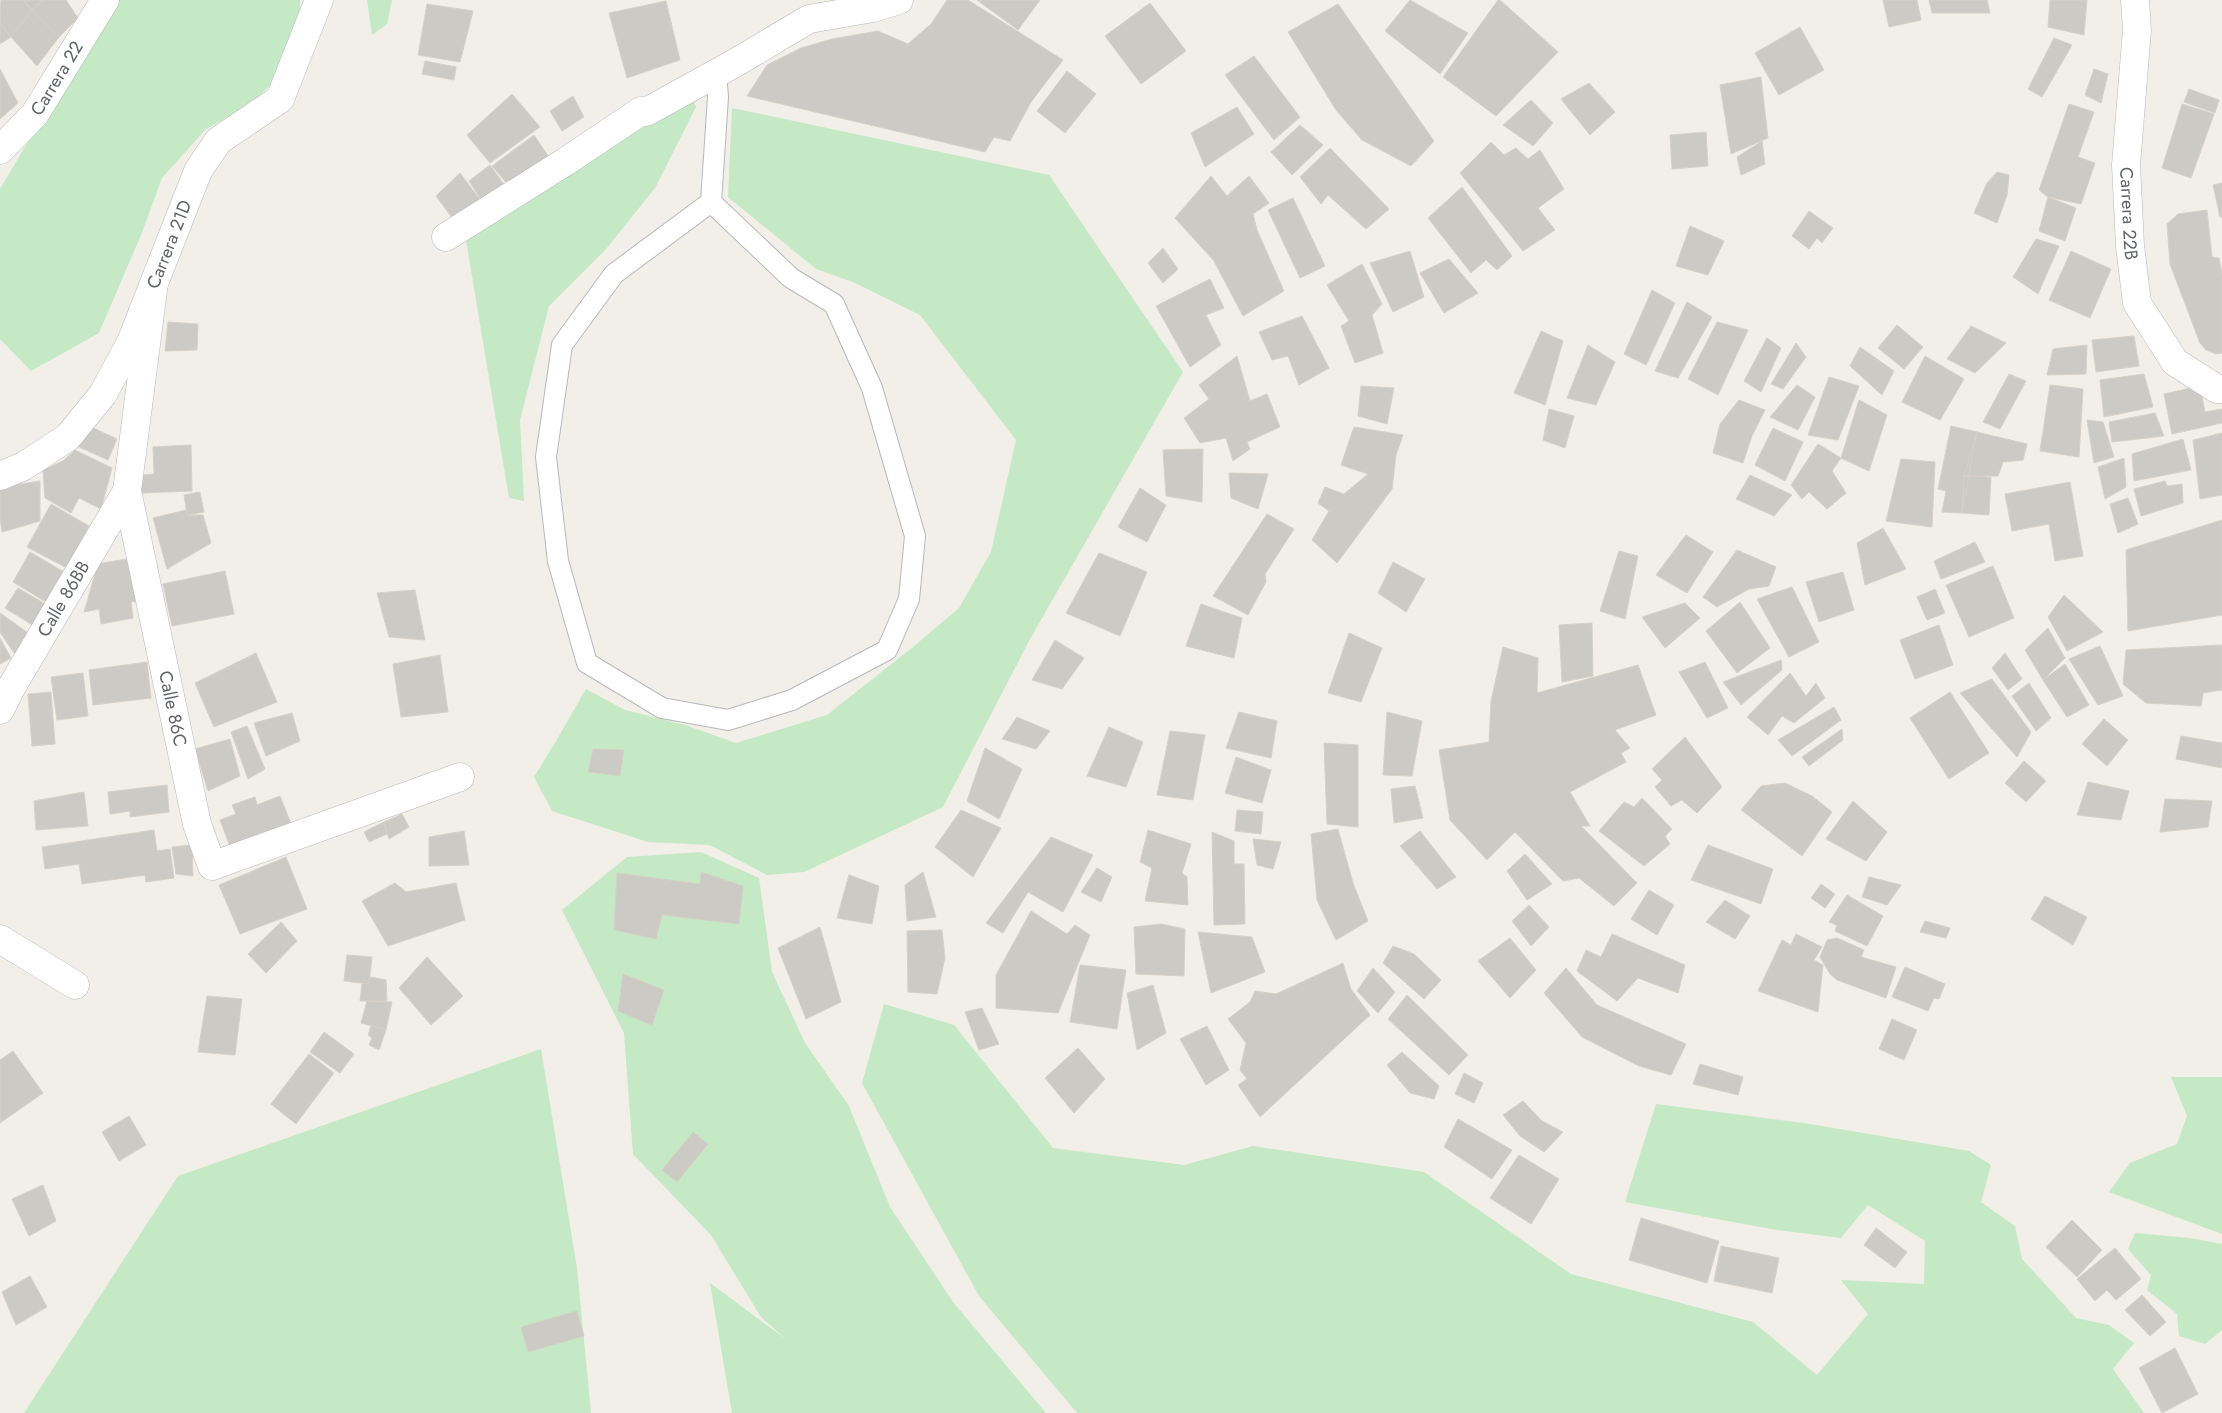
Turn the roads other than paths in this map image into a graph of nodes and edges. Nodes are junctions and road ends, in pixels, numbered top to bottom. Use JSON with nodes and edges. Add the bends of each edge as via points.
{"nodes":[{"id":1,"x":105,"y":0,"type":"edge"},
{"id":2,"x":319,"y":0,"type":"edge"},
{"id":3,"x":899,"y":0,"type":"edge"},
{"id":4,"x":2135,"y":0,"type":"edge"},
{"id":5,"x":716,"y":72,"type":"junction"},
{"id":6,"x":0,"y":150,"type":"edge"},
{"id":7,"x":711,"y":202,"type":"junction"},
{"id":8,"x":446,"y":237,"type":"dead end"},
{"id":9,"x":153,"y":290,"type":"junction"},
{"id":10,"x":2222,"y":389,"type":"edge"},
{"id":11,"x":0,"y":476,"type":"edge"},
{"id":12,"x":127,"y":491,"type":"junction"},
{"id":13,"x":0,"y":710,"type":"edge"},
{"id":14,"x":460,"y":777,"type":"dead end"},
{"id":15,"x":0,"y":939,"type":"edge"},
{"id":16,"x":75,"y":986,"type":"dead end"}],
"edges":[{"from":1,"to":6,"type":"street","name":"Carrera 22","via":[[35,114]]},
{"from":2,"to":9,"type":"street","name":"Carrera 21D","via":[[280,98],[218,141],[198,171]]},
{"from":3,"to":5,"type":"street","via":[[809,19]]},
{"from":4,"to":10,"type":"street","name":"Carrera 22B","via":[[2137,30],[2126,166],[2137,303],[2175,362]]},
{"from":5,"to":7,"type":"lane","via":[[718,97]]},
{"from":5,"to":8,"type":"street","via":[[646,112],[641,111]]},
{"from":7,"to":7,"type":"lane","via":[[614,274],[562,345],[546,457],[558,561],[587,663],[662,708],[728,720],[792,700],[887,650],[909,599],[915,536],[872,388],[834,304],[791,278]]},
{"from":9,"to":11,"type":"street","name":"Carrera 21D","via":[[131,342],[103,394],[68,438],[24,466]]},
{"from":9,"to":12,"type":"street","name":"Calle 86C"},
{"from":12,"to":13,"type":"street","name":"Calle 86BB"},
{"from":12,"to":14,"type":"street","name":"Calle 86C","via":[[197,824],[212,866]]},
{"from":15,"to":16,"type":"street"}]}
